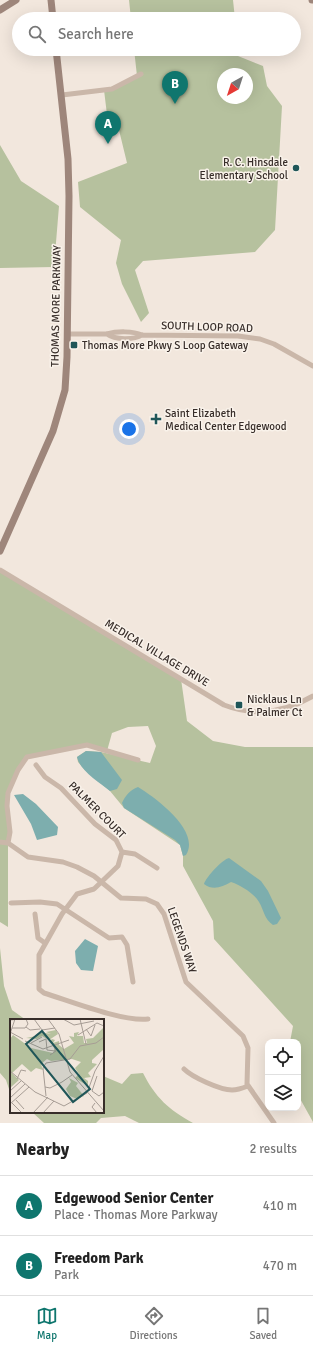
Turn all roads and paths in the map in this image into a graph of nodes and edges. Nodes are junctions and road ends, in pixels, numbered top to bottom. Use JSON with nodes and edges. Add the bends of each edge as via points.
{"nodes":[{"id":1,"x":16,"y":0,"type":"edge"},
{"id":2,"x":51,"y":0,"type":"edge"},
{"id":3,"x":0,"y":10,"type":"edge"},
{"id":4,"x":52,"y":12,"type":"edge"},
{"id":5,"x":57,"y":56,"type":"edge"},
{"id":6,"x":141,"y":74,"type":"dead end"},
{"id":7,"x":62,"y":94,"type":"junction"},
{"id":8,"x":67,"y":334,"type":"junction"},
{"id":9,"x":313,"y":366,"type":"edge"},
{"id":10,"x":0,"y":551,"type":"edge"},
{"id":11,"x":0,"y":570,"type":"edge"},
{"id":12,"x":313,"y":696,"type":"edge"},
{"id":13,"x":138,"y":760,"type":"dead end"},
{"id":14,"x":36,"y":765,"type":"dead end"},
{"id":15,"x":0,"y":842,"type":"edge"},
{"id":16,"x":8,"y":843,"type":"junction"},
{"id":17,"x":122,"y":852,"type":"junction"},
{"id":18,"x":157,"y":868,"type":"dead end"},
{"id":19,"x":101,"y":882,"type":"junction"},
{"id":20,"x":11,"y":903,"type":"dead end"},
{"id":21,"x":65,"y":909,"type":"junction"},
{"id":22,"x":36,"y":914,"type":"dead end"},
{"id":23,"x":45,"y":943,"type":"junction"},
{"id":24,"x":133,"y":982,"type":"dead end"},
{"id":25,"x":148,"y":1019,"type":"dead end"},
{"id":26,"x":184,"y":1069,"type":"dead end"},
{"id":27,"x":248,"y":1086,"type":"junction"},
{"id":28,"x":274,"y":1123,"type":"edge"}],
"edges":[{"from":1,"to":3,"type":"street"},
{"from":2,"to":4,"type":"street"},
{"from":5,"to":7,"type":"street","name":"THOMAS MORE PARKWAY"},
{"from":6,"to":7,"type":"street","via":[[112,89]]},
{"from":7,"to":8,"type":"street","name":"THOMAS MORE PARKWAY","via":[[69,196]]},
{"from":8,"to":9,"type":"street","name":"SOUTH LOOP ROAD","via":[[130,332],[142,335],[238,336],[274,344]]},
{"from":8,"to":10,"type":"street","name":"THOMAS MORE PARKWAY","via":[[65,390],[59,414],[42,459]]},
{"from":11,"to":12,"type":"street","name":"MEDICAL VILLAGE DRIVE","via":[[224,705],[240,711],[262,712],[282,709]]},
{"from":13,"to":16,"type":"street","via":[[87,745],[27,757],[18,770],[8,794]]},
{"from":14,"to":17,"type":"street","name":"PALMER COURT","via":[[45,777],[61,788],[95,824],[116,840]]},
{"from":15,"to":16,"type":"street","name":"LEGENDS WAY"},
{"from":16,"to":19,"type":"street","name":"LEGENDS WAY","via":[[28,857],[68,863]]},
{"from":17,"to":18,"type":"street","via":[[135,854]]},
{"from":17,"to":19,"type":"street","name":"PALMER COURT","via":[[118,866]]},
{"from":19,"to":21,"type":"street","name":"PALMER COURT","via":[[94,890],[77,894]]},
{"from":19,"to":27,"type":"street","name":"LEGENDS WAY","via":[[121,898],[150,900],[161,908],[186,982],[247,1042]]},
{"from":20,"to":21,"type":"street","via":[[52,903]]},
{"from":21,"to":23,"type":"street","name":"PALMER COURT"},
{"from":21,"to":24,"type":"street","via":[[109,938],[125,939]]},
{"from":22,"to":23,"type":"street","via":[[38,938]]},
{"from":23,"to":25,"type":"street","name":"PALMER COURT","via":[[38,958],[38,983],[41,992],[132,1019]]},
{"from":26,"to":27,"type":"street","via":[[191,1076],[226,1090]]},
{"from":27,"to":28,"type":"street"}]}
